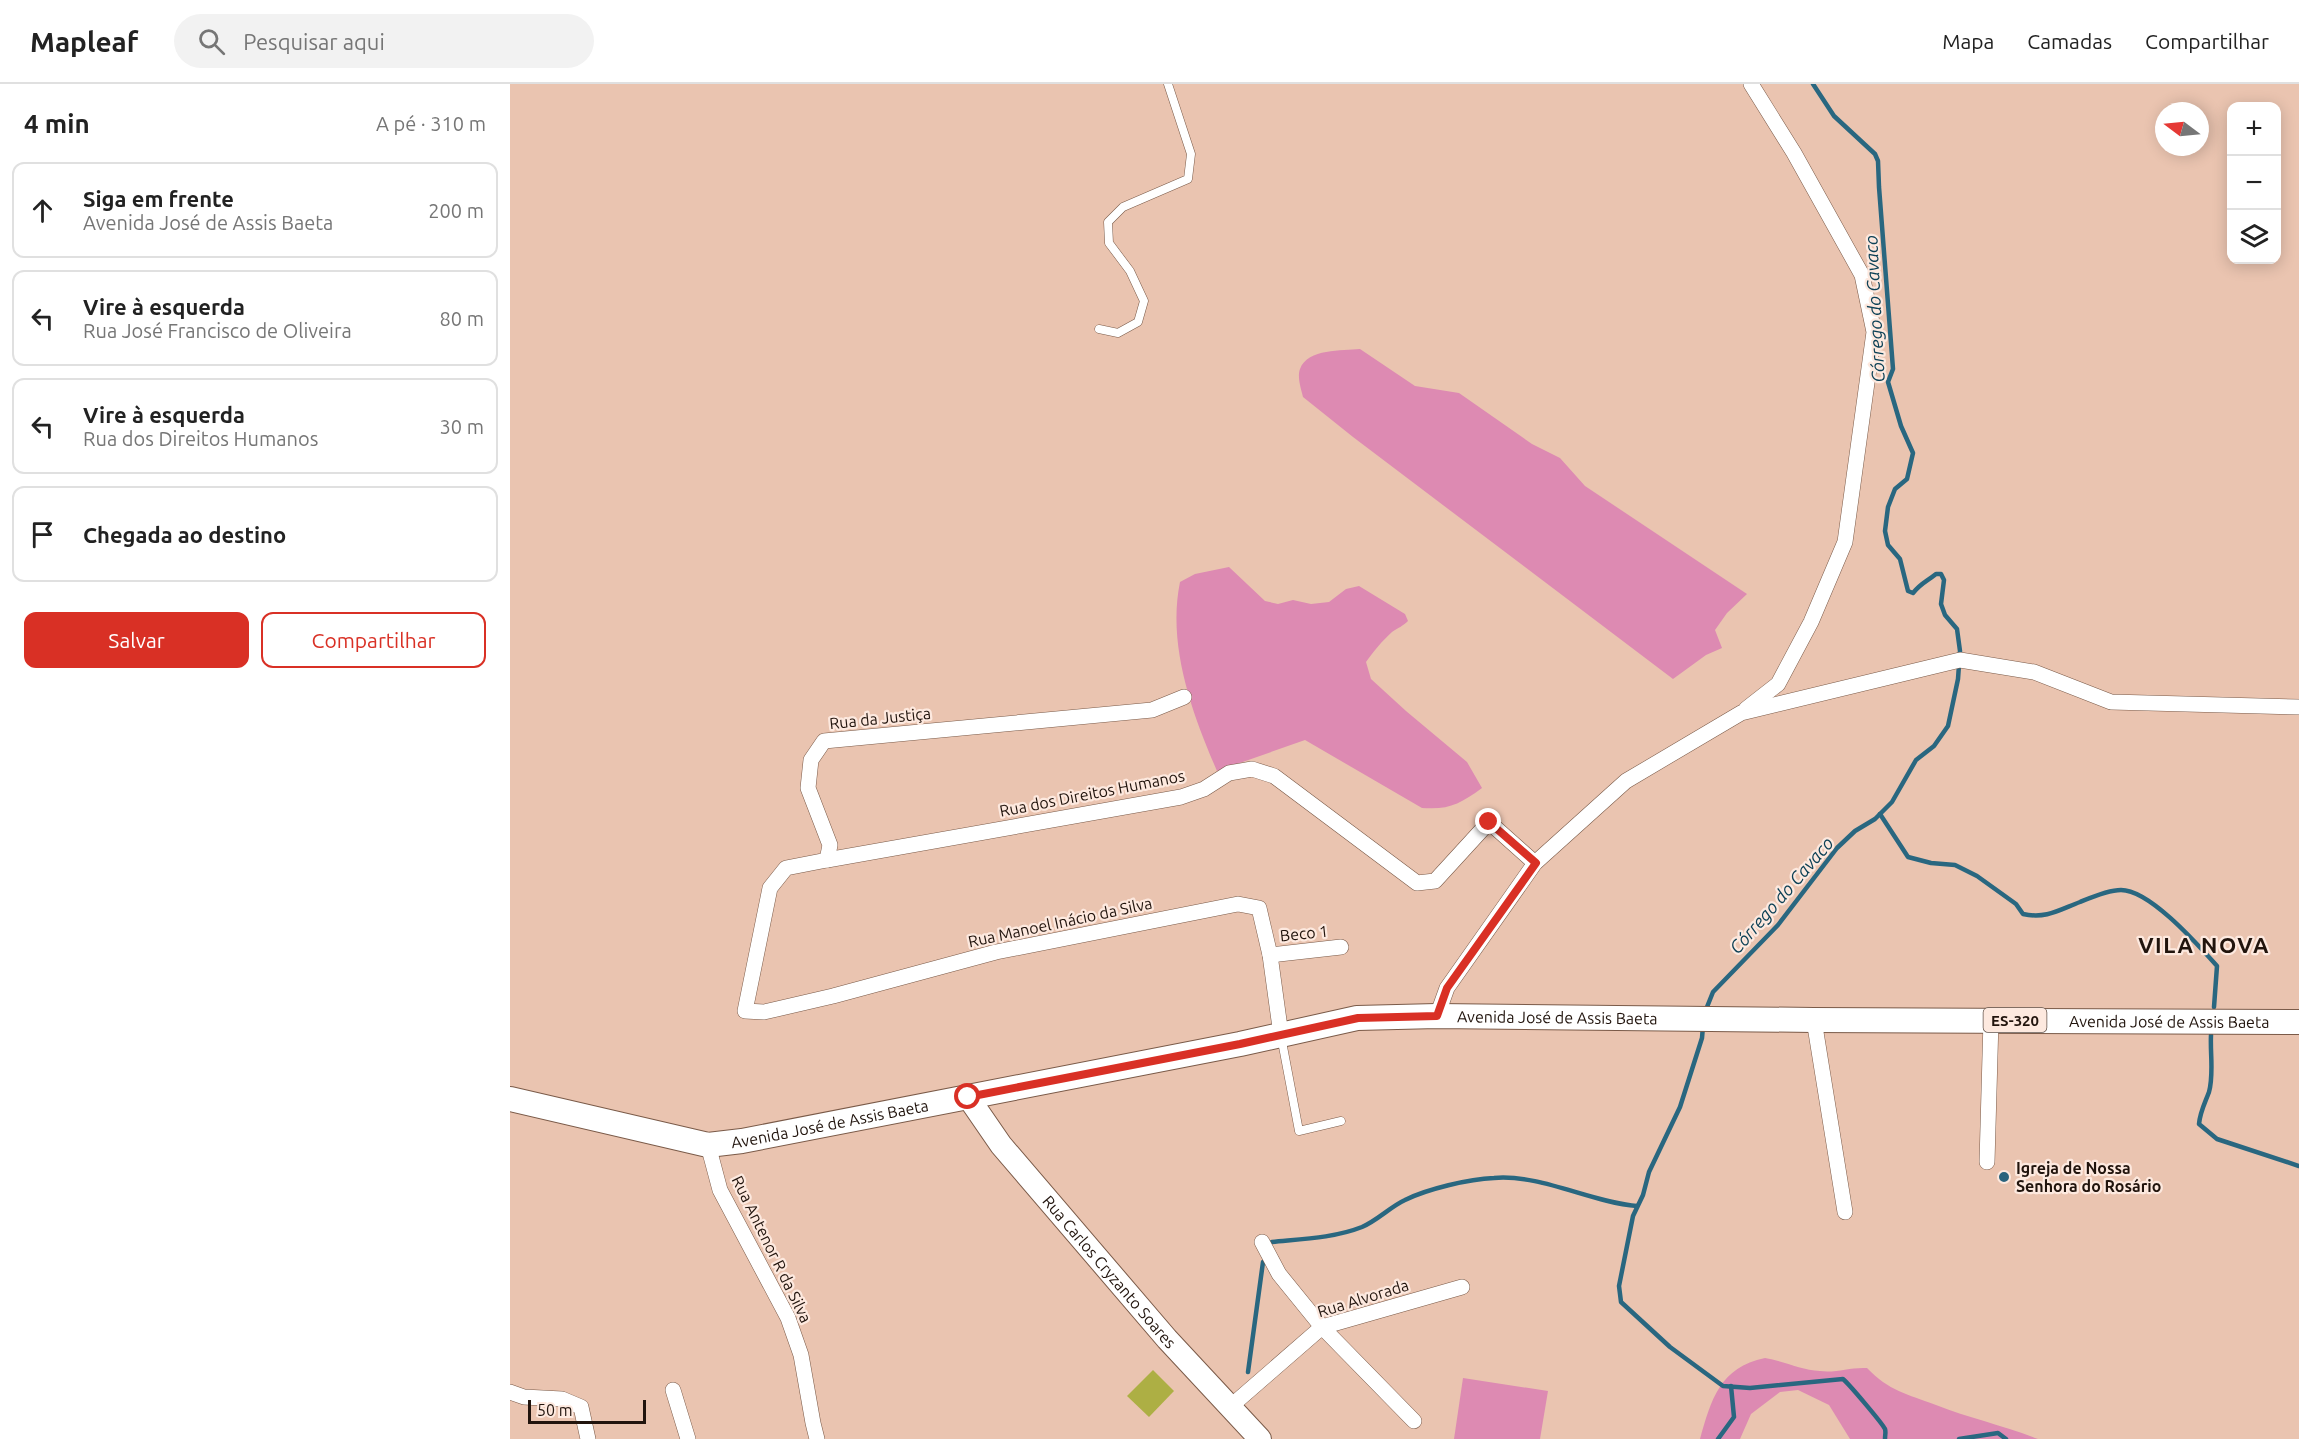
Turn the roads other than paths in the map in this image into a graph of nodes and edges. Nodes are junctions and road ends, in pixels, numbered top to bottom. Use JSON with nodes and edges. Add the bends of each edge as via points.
{"nodes":[{"id":1,"x":1168,"y":84,"type":"edge"},
{"id":2,"x":1751,"y":84,"type":"edge"},
{"id":3,"x":1099,"y":329,"type":"dead end"},
{"id":4,"x":1184,"y":697,"type":"dead end"},
{"id":5,"x":2299,"y":707,"type":"edge"},
{"id":6,"x":1741,"y":712,"type":"junction"},
{"id":7,"x":827,"y":860,"type":"junction"},
{"id":8,"x":1536,"y":863,"type":"junction"},
{"id":9,"x":1341,"y":947,"type":"dead end"},
{"id":10,"x":1270,"y":955,"type":"junction"},
{"id":11,"x":1437,"y":1016,"type":"junction"},
{"id":12,"x":1814,"y":1020,"type":"junction"},
{"id":13,"x":1991,"y":1020,"type":"junction"},
{"id":14,"x":2299,"y":1022,"type":"edge"},
{"id":15,"x":1281,"y":1035,"type":"junction"},
{"id":16,"x":968,"y":1097,"type":"junction"},
{"id":17,"x":510,"y":1099,"type":"edge"},
{"id":18,"x":1341,"y":1121,"type":"dead end"},
{"id":19,"x":708,"y":1145,"type":"junction"},
{"id":20,"x":1987,"y":1162,"type":"dead end"},
{"id":21,"x":1845,"y":1212,"type":"dead end"},
{"id":22,"x":1262,"y":1242,"type":"dead end"},
{"id":23,"x":1462,"y":1287,"type":"dead end"},
{"id":24,"x":1322,"y":1327,"type":"junction"},
{"id":25,"x":673,"y":1390,"type":"dead end"},
{"id":26,"x":510,"y":1392,"type":"edge"},
{"id":27,"x":1230,"y":1407,"type":"junction"},
{"id":28,"x":1414,"y":1421,"type":"dead end"},
{"id":29,"x":588,"y":1439,"type":"edge"},
{"id":30,"x":688,"y":1439,"type":"edge"},
{"id":31,"x":818,"y":1439,"type":"edge"},
{"id":32,"x":1260,"y":1439,"type":"edge"}],
"edges":[{"from":1,"to":3,"type":"lane","via":[[1191,154],[1188,179],[1123,207],[1108,222],[1109,243],[1130,271],[1144,301],[1138,322],[1118,333]]},
{"from":2,"to":6,"type":"street","via":[[1862,275],[1874,332],[1845,542],[1811,622],[1778,684]]},
{"from":4,"to":7,"type":"street","name":"Rua da Justiça","via":[[1152,710],[825,741],[811,760],[808,788],[830,845]]},
{"from":5,"to":6,"type":"street","via":[[2111,702],[2034,672],[1960,660]]},
{"from":6,"to":8,"type":"street","via":[[1626,781]]},
{"from":7,"to":8,"type":"street","name":"Rua dos Direitos Humanos","via":[[1181,797],[1204,789],[1229,773],[1252,769],[1274,776],[1417,883],[1435,881],[1489,822]]},
{"from":7,"to":10,"type":"street","name":"Rua Manoel Inácio da Silva","via":[[786,868],[770,888],[745,1011],[764,1012],[996,952],[1238,904],[1259,908]]},
{"from":8,"to":11,"type":"street","via":[[1447,988]]},
{"from":9,"to":10,"type":"street","name":"Beco 1"},
{"from":10,"to":15,"type":"street","name":"Rua Manoel Inácio da Silva"},
{"from":11,"to":12,"type":"main road","name":"Avenida José de Assis Baeta","number":"ES-320"},
{"from":11,"to":15,"type":"main road","name":"Avenida José de Assis Baeta","number":"ES-320","via":[[1358,1018]]},
{"from":12,"to":13,"type":"main road","name":"Avenida José de Assis Baeta","number":"ES-320"},
{"from":12,"to":21,"type":"street"},
{"from":13,"to":14,"type":"main road","name":"Avenida José de Assis Baeta","number":"ES-320"},
{"from":13,"to":20,"type":"street"},
{"from":15,"to":16,"type":"main road","name":"Avenida José de Assis Baeta","number":"ES-320"},
{"from":15,"to":18,"type":"lane","via":[[1299,1131]]},
{"from":16,"to":19,"type":"main road","name":"Avenida José de Assis Baeta","number":"ES-320","via":[[742,1142]]},
{"from":16,"to":27,"type":"street","name":"Rua Carlos Cryzanto Soares","via":[[1001,1144]]},
{"from":17,"to":19,"type":"main road","name":"Avenida José de Assis Baeta","number":"ES-320"},
{"from":19,"to":31,"type":"street","name":"Rua Antenor R da Silva","via":[[720,1190],[788,1318],[801,1355]]},
{"from":22,"to":24,"type":"street","via":[[1279,1274]]},
{"from":23,"to":24,"type":"street","name":"Rua Alvorada"},
{"from":24,"to":27,"type":"street","name":"Rua Alvorada"},
{"from":24,"to":28,"type":"street"},
{"from":25,"to":30,"type":"street"},
{"from":26,"to":29,"type":"street","via":[[524,1397],[562,1399],[581,1407]]},
{"from":27,"to":32,"type":"street","name":"Rua Carlos Cryzanto Soares"}]}
